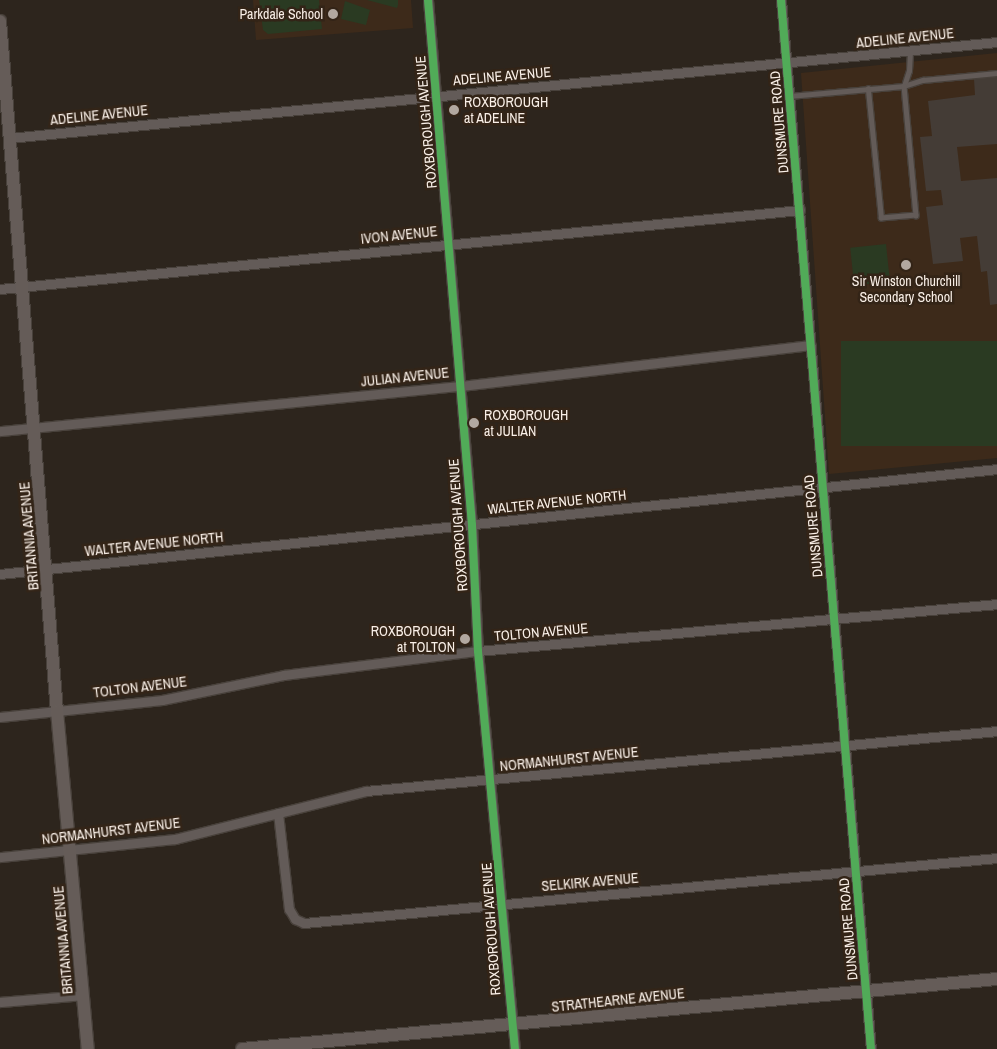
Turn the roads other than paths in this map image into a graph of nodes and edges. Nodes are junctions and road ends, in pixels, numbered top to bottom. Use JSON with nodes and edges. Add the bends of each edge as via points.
{"nodes":[{"id":1,"x":428,"y":0,"type":"edge"},
{"id":2,"x":781,"y":0,"type":"edge"},
{"id":3,"x":0,"y":20,"type":"edge"},
{"id":4,"x":997,"y":42,"type":"edge"},
{"id":5,"x":910,"y":51,"type":"junction"},
{"id":6,"x":786,"y":64,"type":"junction"},
{"id":7,"x":997,"y":73,"type":"edge"},
{"id":8,"x":904,"y":86,"type":"junction"},
{"id":9,"x":868,"y":89,"type":"junction"},
{"id":10,"x":436,"y":96,"type":"junction"},
{"id":11,"x":789,"y":96,"type":"junction"},
{"id":12,"x":9,"y":138,"type":"junction"},
{"id":13,"x":800,"y":210,"type":"junction"},
{"id":14,"x":449,"y":244,"type":"junction"},
{"id":15,"x":23,"y":286,"type":"junction"},
{"id":16,"x":0,"y":289,"type":"edge"},
{"id":17,"x":812,"y":345,"type":"junction"},
{"id":18,"x":461,"y":386,"type":"junction"},
{"id":19,"x":35,"y":427,"type":"junction"},
{"id":20,"x":0,"y":431,"type":"edge"},
{"id":21,"x":997,"y":469,"type":"edge"},
{"id":22,"x":822,"y":488,"type":"junction"},
{"id":23,"x":472,"y":525,"type":"junction"},
{"id":24,"x":47,"y":569,"type":"junction"},
{"id":25,"x":0,"y":574,"type":"edge"},
{"id":26,"x":997,"y":604,"type":"edge"},
{"id":27,"x":833,"y":620,"type":"junction"},
{"id":28,"x":478,"y":651,"type":"junction"},
{"id":29,"x":57,"y":711,"type":"junction"},
{"id":30,"x":0,"y":717,"type":"edge"},
{"id":31,"x":997,"y":732,"type":"edge"},
{"id":32,"x":845,"y":746,"type":"junction"},
{"id":33,"x":492,"y":781,"type":"junction"},
{"id":34,"x":278,"y":814,"type":"junction"},
{"id":35,"x":70,"y":850,"type":"junction"},
{"id":36,"x":0,"y":857,"type":"edge"},
{"id":37,"x":997,"y":858,"type":"edge"},
{"id":38,"x":855,"y":871,"type":"junction"},
{"id":39,"x":502,"y":904,"type":"junction"},
{"id":40,"x":997,"y":979,"type":"edge"},
{"id":41,"x":866,"y":991,"type":"junction"},
{"id":42,"x":83,"y":995,"type":"junction"},
{"id":43,"x":0,"y":1002,"type":"edge"},
{"id":44,"x":511,"y":1026,"type":"junction"},
{"id":45,"x":88,"y":1049,"type":"edge"},
{"id":46,"x":242,"y":1049,"type":"edge"},
{"id":47,"x":514,"y":1049,"type":"edge"},
{"id":48,"x":871,"y":1049,"type":"edge"}],
"edges":[{"from":1,"to":10,"type":"street","name":"ROXBOROUGH AVENUE"},
{"from":2,"to":6,"type":"street","name":"DUNSMURE ROAD"},
{"from":3,"to":12,"type":"street","name":"BRITANNIA AVENUE"},
{"from":4,"to":5,"type":"street","name":"ADELINE AVENUE"},
{"from":5,"to":6,"type":"street","name":"ADELINE AVENUE"},
{"from":5,"to":8,"type":"lane","via":[[910,71]]},
{"from":6,"to":10,"type":"street","name":"ADELINE AVENUE"},
{"from":6,"to":11,"type":"street","name":"DUNSMURE ROAD"},
{"from":7,"to":8,"type":"lane","via":[[922,80]]},
{"from":8,"to":9,"type":"lane"},
{"from":8,"to":9,"type":"lane","via":[[916,215],[881,218]]},
{"from":9,"to":11,"type":"lane"},
{"from":10,"to":12,"type":"street","name":"ADELINE AVENUE"},
{"from":10,"to":14,"type":"street","name":"ROXBOROUGH AVENUE"},
{"from":11,"to":13,"type":"street","name":"DUNSMURE ROAD"},
{"from":12,"to":15,"type":"street","name":"BRITANNIA AVENUE"},
{"from":13,"to":14,"type":"street","name":"IVON AVENUE"},
{"from":13,"to":17,"type":"street","name":"DUNSMURE ROAD"},
{"from":14,"to":15,"type":"street","name":"IVON AVENUE"},
{"from":14,"to":18,"type":"street","name":"ROXBOROUGH AVENUE"},
{"from":15,"to":16,"type":"street","name":"IVON AVENUE"},
{"from":15,"to":19,"type":"street","name":"BRITANNIA AVENUE"},
{"from":17,"to":18,"type":"street","name":"JULIAN AVENUE"},
{"from":17,"to":22,"type":"street","name":"DUNSMURE ROAD"},
{"from":18,"to":19,"type":"street","name":"JULIAN AVENUE"},
{"from":18,"to":23,"type":"street","name":"ROXBOROUGH AVENUE"},
{"from":19,"to":20,"type":"street","name":"JULIAN AVENUE"},
{"from":19,"to":24,"type":"street","name":"BRITANNIA AVENUE"},
{"from":21,"to":22,"type":"street","name":"WALTER AVENUE NORTH"},
{"from":22,"to":23,"type":"street","name":"WALTER AVENUE NORTH"},
{"from":22,"to":27,"type":"street","name":"DUNSMURE ROAD"},
{"from":23,"to":24,"type":"street","name":"WALTER AVENUE NORTH"},
{"from":23,"to":28,"type":"street","name":"ROXBOROUGH AVENUE"},
{"from":24,"to":25,"type":"street","name":"WALTER AVENUE NORTH"},
{"from":24,"to":29,"type":"street","name":"BRITANNIA AVENUE"},
{"from":26,"to":27,"type":"street","name":"TOLTON AVENUE"},
{"from":27,"to":28,"type":"street","name":"TOLTON AVENUE"},
{"from":27,"to":32,"type":"street","name":"DUNSMURE ROAD"},
{"from":28,"to":29,"type":"street","name":"TOLTON AVENUE","via":[[284,675],[162,700]]},
{"from":28,"to":33,"type":"street","name":"ROXBOROUGH AVENUE"},
{"from":29,"to":30,"type":"street","name":"TOLTON AVENUE"},
{"from":29,"to":35,"type":"street","name":"BRITANNIA AVENUE"},
{"from":31,"to":32,"type":"street","name":"NORMANHURST AVENUE"},
{"from":32,"to":33,"type":"street","name":"NORMANHURST AVENUE"},
{"from":32,"to":38,"type":"street","name":"DUNSMURE ROAD"},
{"from":33,"to":34,"type":"street","name":"NORMANHURST AVENUE","via":[[366,792]]},
{"from":33,"to":39,"type":"street","name":"ROXBOROUGH AVENUE"},
{"from":34,"to":35,"type":"street","name":"NORMANHURST AVENUE","via":[[175,839]]},
{"from":34,"to":39,"type":"street","name":"SELKIRK AVENUE","via":[[289,909],[300,922]]},
{"from":35,"to":36,"type":"street","name":"NORMANHURST AVENUE"},
{"from":35,"to":42,"type":"street","name":"BRITANNIA AVENUE"},
{"from":37,"to":38,"type":"street","name":"SELKIRK AVENUE"},
{"from":38,"to":39,"type":"street","name":"SELKIRK AVENUE"},
{"from":38,"to":41,"type":"street","name":"DUNSMURE ROAD"},
{"from":39,"to":44,"type":"street","name":"ROXBOROUGH AVENUE"},
{"from":40,"to":41,"type":"street","name":"STRATHEARNE AVENUE"},
{"from":41,"to":44,"type":"street","name":"STRATHEARNE AVENUE"},
{"from":41,"to":48,"type":"street","name":"DUNSMURE ROAD"},
{"from":42,"to":43,"type":"street"},
{"from":42,"to":45,"type":"street","name":"BRITANNIA AVENUE"},
{"from":44,"to":46,"type":"street","name":"STRATHEARNE AVENUE"},
{"from":44,"to":47,"type":"street","name":"ROXBOROUGH AVENUE"}]}
